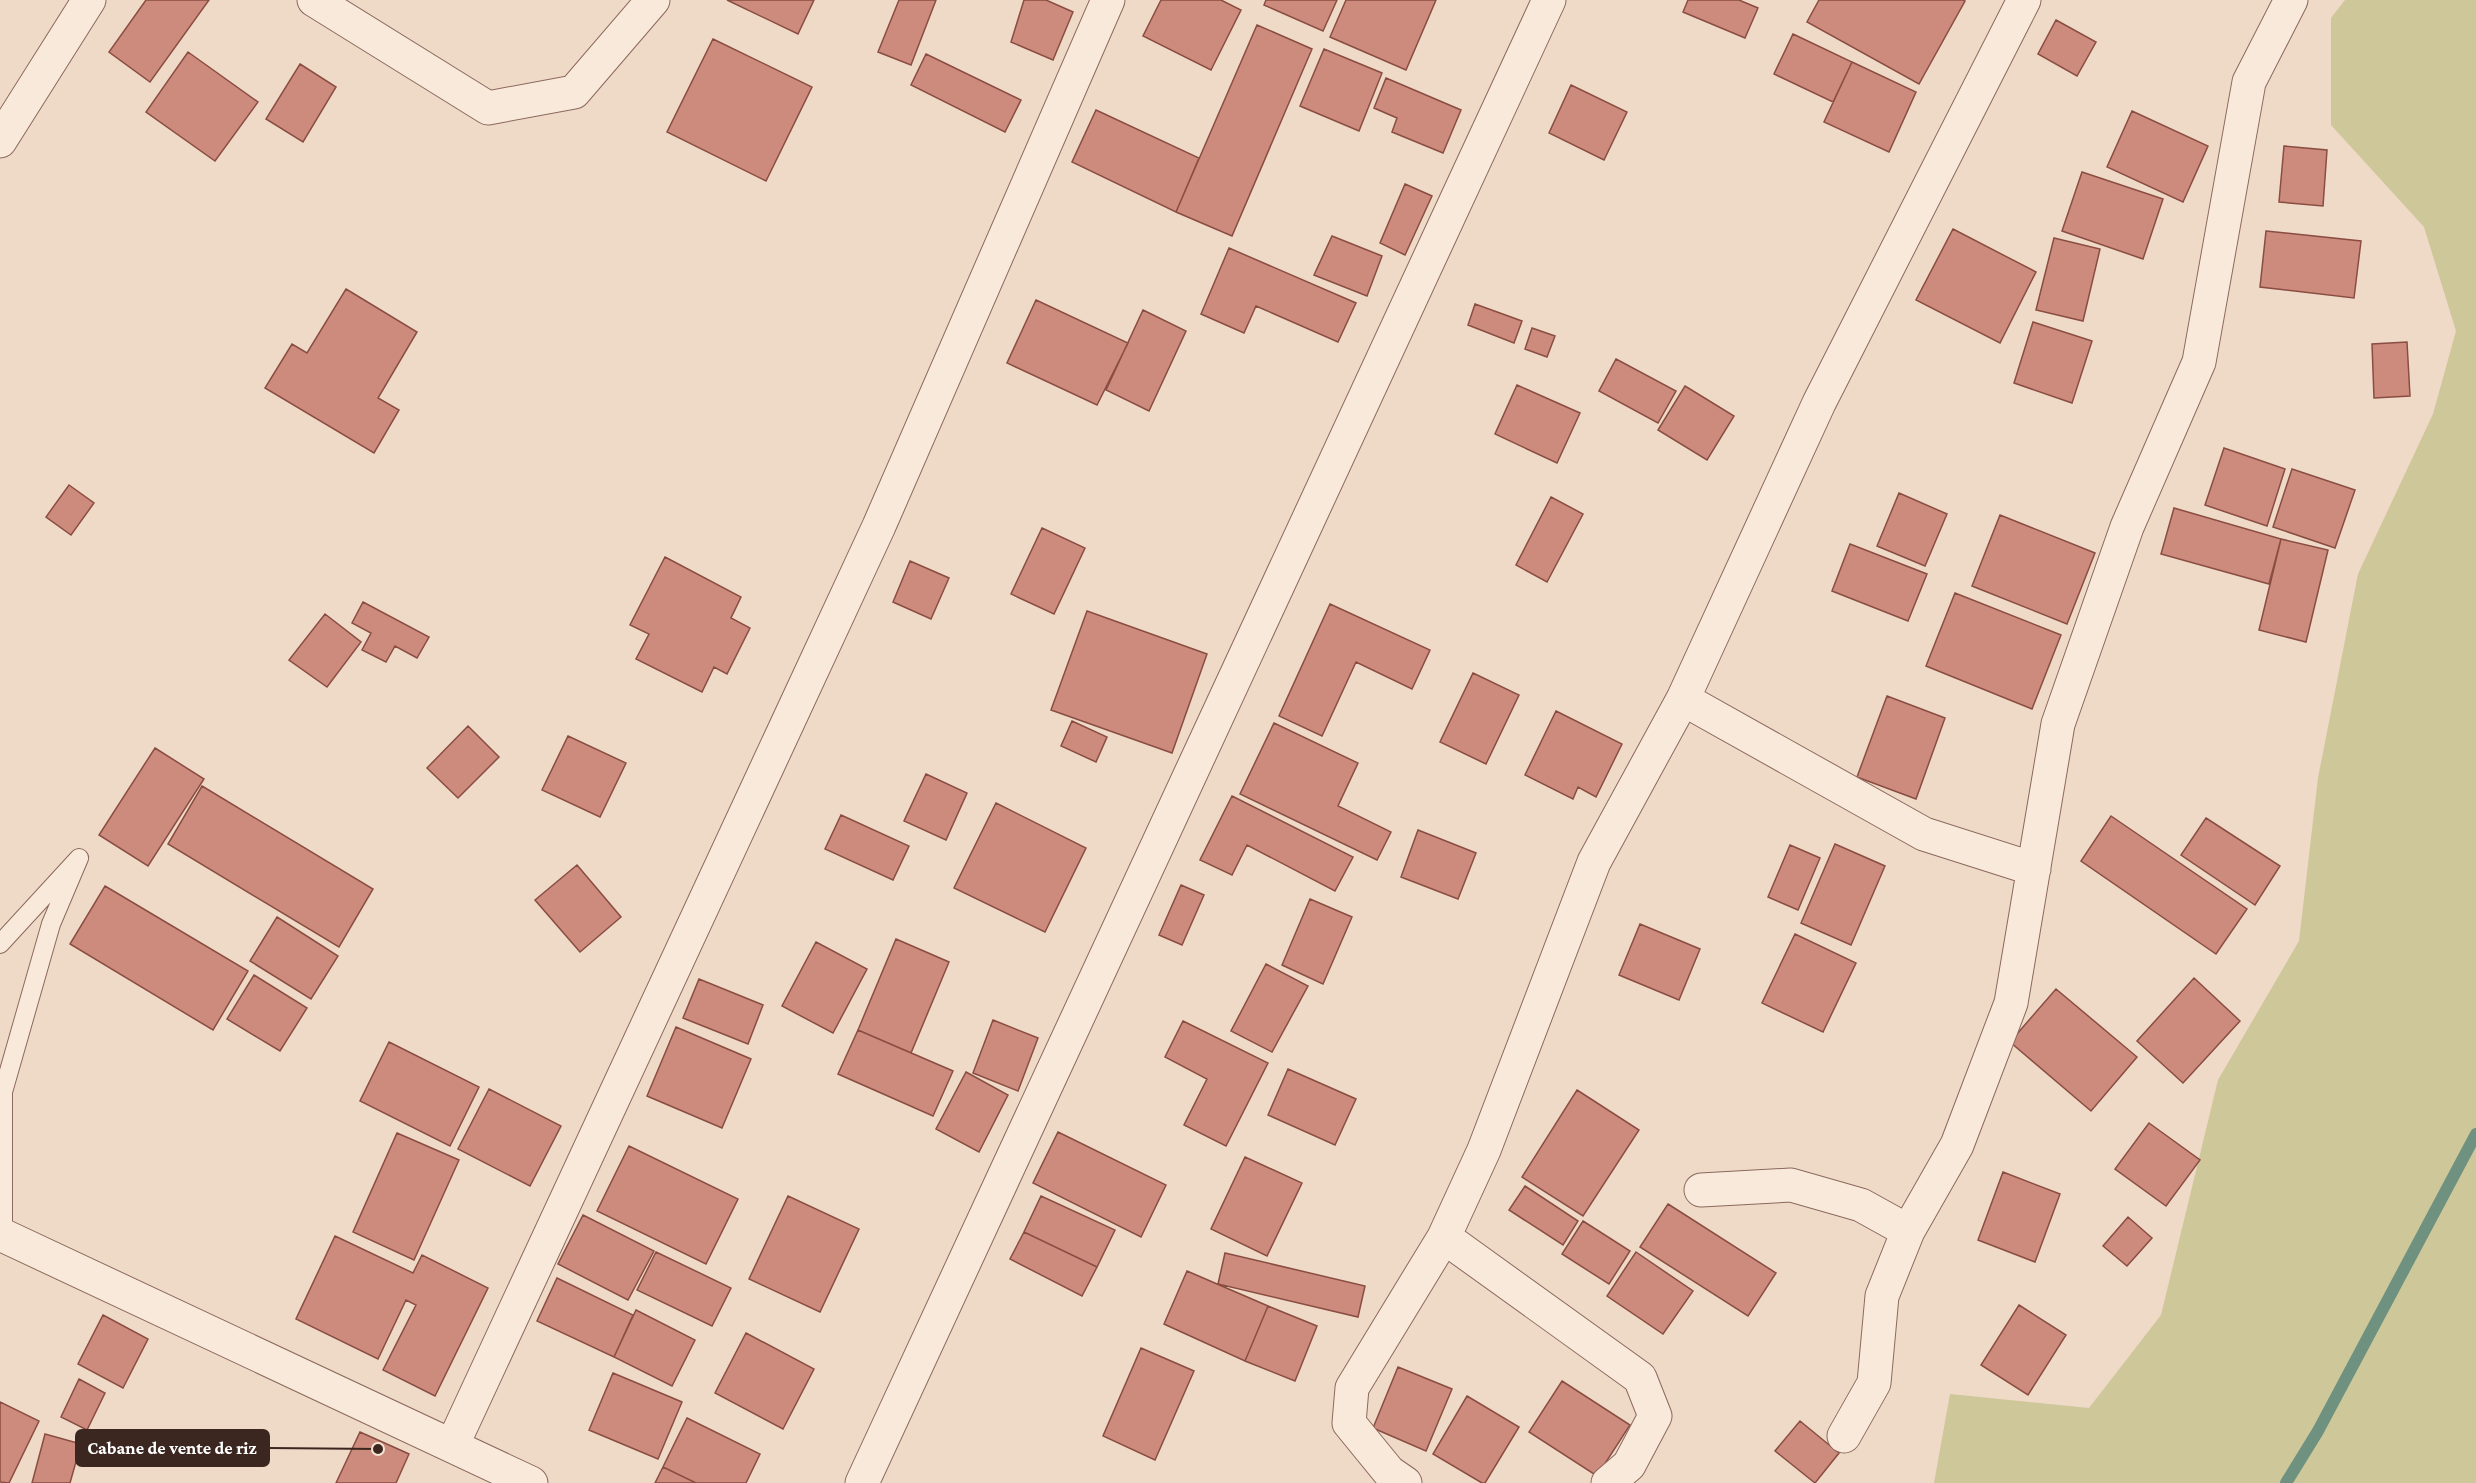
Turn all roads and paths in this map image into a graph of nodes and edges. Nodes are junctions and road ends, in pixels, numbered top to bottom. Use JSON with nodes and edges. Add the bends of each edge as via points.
{"nodes":[{"id":1,"x":89,"y":0,"type":"edge"},
{"id":2,"x":314,"y":0,"type":"edge"},
{"id":3,"x":653,"y":0,"type":"edge"},
{"id":4,"x":1108,"y":0,"type":"edge"},
{"id":5,"x":1549,"y":0,"type":"edge"},
{"id":6,"x":2024,"y":0,"type":"edge"},
{"id":7,"x":2291,"y":0,"type":"edge"},
{"id":8,"x":0,"y":141,"type":"edge"},
{"id":9,"x":1683,"y":699,"type":"junction"},
{"id":10,"x":2034,"y":869,"type":"junction"},
{"id":11,"x":0,"y":944,"type":"edge"},
{"id":12,"x":1701,"y":1190,"type":"dead end"},
{"id":13,"x":1908,"y":1231,"type":"junction"},
{"id":14,"x":1,"y":1234,"type":"edge"},
{"id":15,"x":1444,"y":1237,"type":"junction"},
{"id":16,"x":1844,"y":1436,"type":"dead end"},
{"id":17,"x":452,"y":1446,"type":"junction"},
{"id":18,"x":531,"y":1483,"type":"edge"},
{"id":19,"x":862,"y":1483,"type":"edge"},
{"id":20,"x":1405,"y":1483,"type":"edge"},
{"id":21,"x":1608,"y":1483,"type":"edge"}],
"edges":[{"from":1,"to":8,"type":"street"},
{"from":2,"to":3,"type":"street","via":[[488,108],[574,92]]},
{"from":4,"to":17,"type":"street","via":[[879,526]]},
{"from":5,"to":19,"type":"street"},
{"from":6,"to":9,"type":"street","via":[[1819,403]]},
{"from":7,"to":10,"type":"street","via":[[2249,82],[2199,362],[2127,527],[2058,724]]},
{"from":9,"to":10,"type":"street","via":[[1924,834]]},
{"from":9,"to":15,"type":"street","via":[[1594,862],[1484,1150]]},
{"from":10,"to":13,"type":"street","via":[[2012,1003],[1957,1145]]},
{"from":11,"to":14,"type":"lane","via":[[79,858],[51,924],[3,1092]]},
{"from":12,"to":13,"type":"street","via":[[1791,1185],[1861,1204]]},
{"from":13,"to":16,"type":"street","via":[[1882,1296],[1874,1383]]},
{"from":14,"to":17,"type":"street"},
{"from":15,"to":20,"type":"street","via":[[1352,1388],[1349,1423],[1389,1472]]},
{"from":15,"to":21,"type":"street","via":[[1640,1378],[1655,1416],[1629,1465]]},
{"from":17,"to":18,"type":"street"}]}
